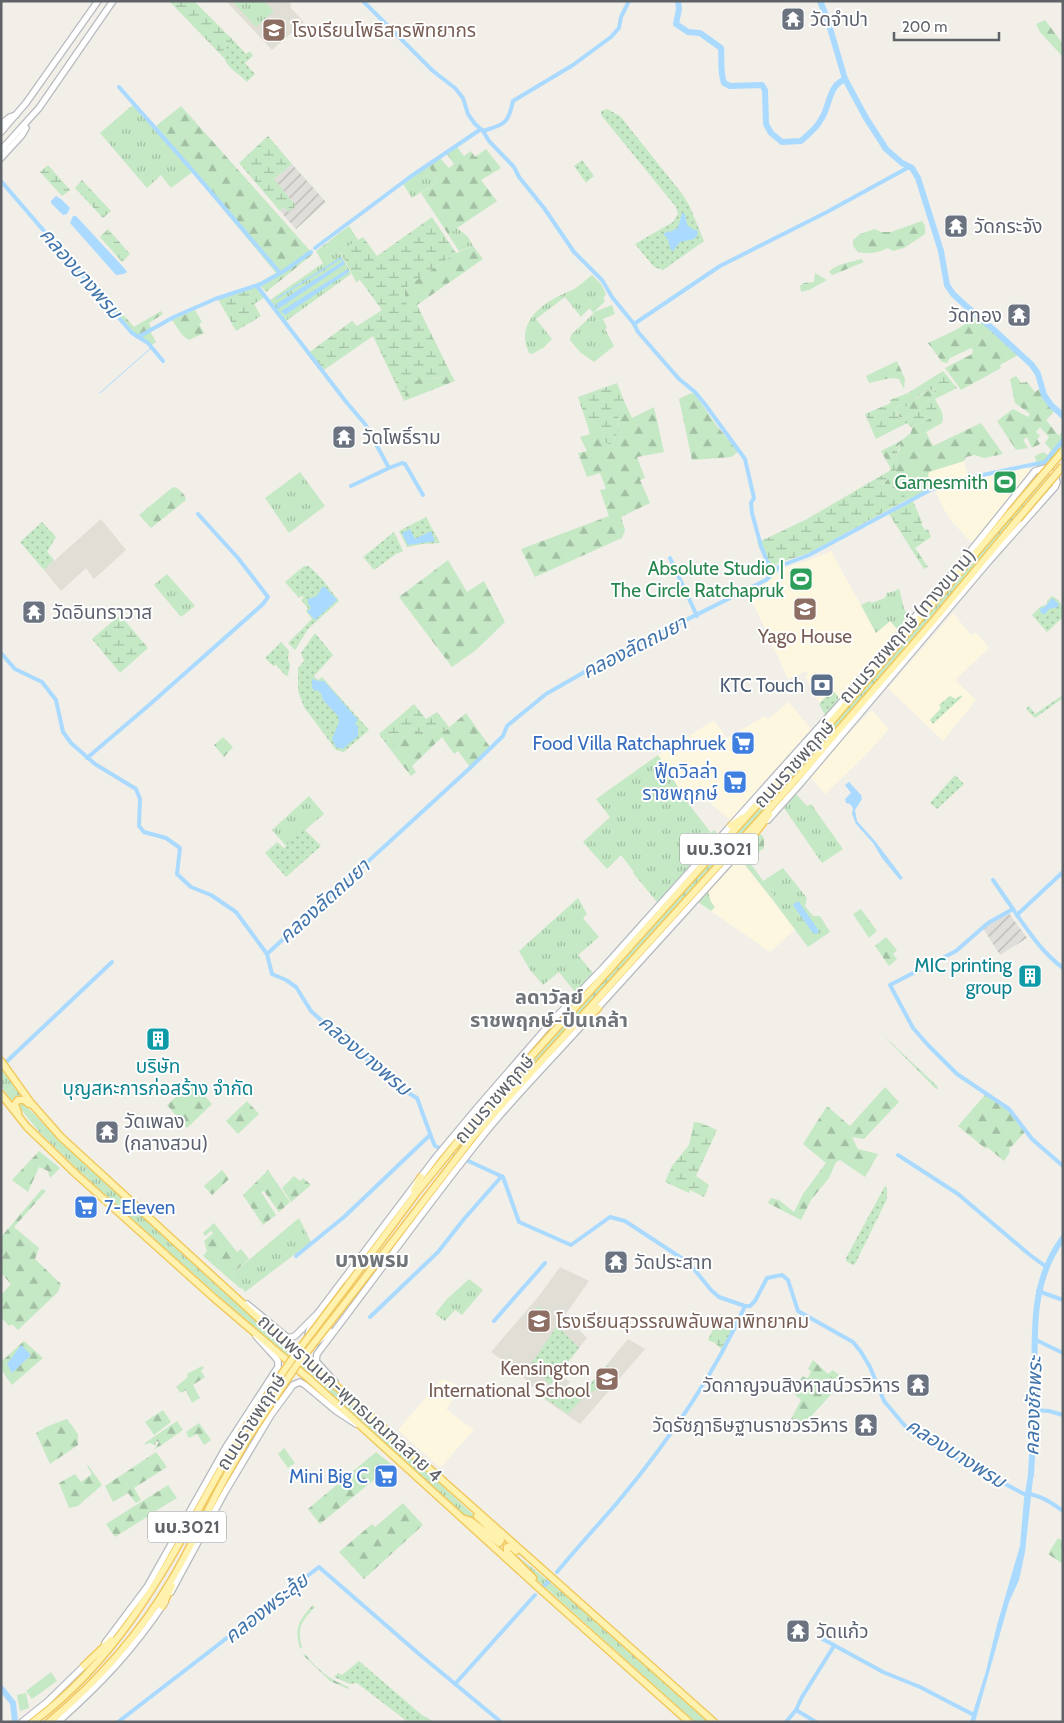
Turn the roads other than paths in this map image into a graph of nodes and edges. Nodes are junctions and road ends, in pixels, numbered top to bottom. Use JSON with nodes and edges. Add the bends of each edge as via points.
{"nodes":[{"id":1,"x":98,"y":1,"type":"edge"},
{"id":2,"x":113,"y":1,"type":"edge"},
{"id":3,"x":18,"y":114,"type":"junction"},
{"id":4,"x":29,"y":121,"type":"junction"},
{"id":5,"x":1,"y":124,"type":"edge"},
{"id":6,"x":1,"y":132,"type":"edge"},
{"id":7,"x":1,"y":150,"type":"edge"},
{"id":8,"x":1,"y":158,"type":"edge"},
{"id":9,"x":1063,"y":451,"type":"edge"},
{"id":10,"x":1063,"y":466,"type":"edge"},
{"id":11,"x":1007,"y":512,"type":"junction"},
{"id":12,"x":1018,"y":528,"type":"joint"},
{"id":13,"x":1006,"y":534,"type":"junction"},
{"id":14,"x":994,"y":556,"type":"junction"},
{"id":15,"x":971,"y":559,"type":"junction"},
{"id":16,"x":917,"y":615,"type":"junction"},
{"id":17,"x":799,"y":776,"type":"junction"},
{"id":18,"x":779,"y":782,"type":"junction"},
{"id":19,"x":731,"y":826,"type":"junction"},
{"id":20,"x":749,"y":841,"type":"junction"},
{"id":21,"x":603,"y":968,"type":"junction"},
{"id":22,"x":598,"y":1008,"type":"junction"},
{"id":23,"x":558,"y":1026,"type":"junction"},
{"id":24,"x":564,"y":1038,"type":"junction"},
{"id":25,"x":1,"y":1061,"type":"edge"},
{"id":26,"x":1,"y":1094,"type":"edge"},
{"id":27,"x":41,"y":1115,"type":"junction"},
{"id":28,"x":27,"y":1127,"type":"junction"},
{"id":29,"x":466,"y":1151,"type":"junction"},
{"id":30,"x":439,"y":1159,"type":"junction"},
{"id":31,"x":454,"y":1166,"type":"junction"},
{"id":32,"x":421,"y":1177,"type":"junction"},
{"id":33,"x":398,"y":1219,"type":"junction"},
{"id":34,"x":237,"y":1297,"type":"junction"},
{"id":35,"x":318,"y":1313,"type":"junction"},
{"id":36,"x":247,"y":1327,"type":"junction"},
{"id":37,"x":336,"y":1328,"type":"junction"},
{"id":38,"x":349,"y":1397,"type":"junction"},
{"id":39,"x":255,"y":1402,"type":"junction"},
{"id":40,"x":271,"y":1415,"type":"junction"},
{"id":41,"x":358,"y":1425,"type":"junction"},
{"id":42,"x":472,"y":1506,"type":"junction"},
{"id":43,"x":462,"y":1518,"type":"junction"},
{"id":44,"x":184,"y":1559,"type":"junction"},
{"id":45,"x":546,"y":1572,"type":"junction"},
{"id":46,"x":538,"y":1587,"type":"junction"},
{"id":47,"x":162,"y":1606,"type":"junction"},
{"id":48,"x":132,"y":1620,"type":"junction"},
{"id":49,"x":84,"y":1666,"type":"junction"},
{"id":50,"x":22,"y":1722,"type":"edge"},
{"id":51,"x":33,"y":1722,"type":"edge"},
{"id":52,"x":49,"y":1722,"type":"edge"},
{"id":53,"x":58,"y":1722,"type":"edge"},
{"id":54,"x":689,"y":1722,"type":"edge"},
{"id":55,"x":714,"y":1722,"type":"edge"}],
"edges":[{"from":1,"to":3,"type":"main road"},
{"from":2,"to":4,"type":"main road"},
{"from":3,"to":5,"type":"main road"},
{"from":3,"to":6,"type":"main road"},
{"from":4,"to":7,"type":"main road"},
{"from":4,"to":8,"type":"main road","via":[[22,135]]},
{"from":9,"to":11,"type":"main road","name":"ถนนราชพฤกษ์","number":"นบ.3021","bridge":true},
{"from":10,"to":13,"type":"main road","name":"ถนนราชพฤกษ์","number":"นบ.3021","bridge":true},
{"from":11,"to":12,"type":"main road","name":"ถนนราชพฤกษ์","via":[[1037,469],[1045,468],[1056,475],[1055,487]]},
{"from":11,"to":15,"type":"main road","name":"ถนนราชพฤกษ์","number":"นบ.3021"},
{"from":11,"to":16,"type":"main road","name":"ถนนราชพฤกษ์ (ทางขนาน)","number":"นบ.3021"},
{"from":12,"to":14,"type":"main road","name":"ถนนราชพฤกษ์ (ทางขนาน)","number":"นบ.3021"},
{"from":13,"to":14,"type":"main road"},
{"from":13,"to":17,"type":"main road","name":"ถนนราชพฤกษ์","number":"นบ.3021"},
{"from":14,"to":20,"type":"main road","name":"ถนนราชพฤกษ์ (ทางขนาน)","number":"นบ.3021"},
{"from":15,"to":16,"type":"main road"},
{"from":15,"to":18,"type":"main road","name":"ถนนราชพฤกษ์","number":"นบ.3021"},
{"from":16,"to":19,"type":"main road","name":"ถนนราชพฤกษ์ (ทางขนาน)","number":"นบ.3021"},
{"from":17,"to":20,"type":"main road"},
{"from":17,"to":24,"type":"main road","name":"ถนนราชพฤกษ์","number":"นบ.3021"},
{"from":18,"to":19,"type":"main road"},
{"from":18,"to":23,"type":"main road","name":"ถนนราชพฤกษ์","number":"นบ.3021"},
{"from":19,"to":21,"type":"main road","name":"ถนนราชพฤกษ์ (ทางขนาน)","number":"นบ.3021"},
{"from":20,"to":22,"type":"main road","name":"ถนนราชพฤกษ์ (ทางขนาน)","number":"นบ.3021"},
{"from":21,"to":23,"type":"main road"},
{"from":21,"to":30,"type":"main road","name":"ถนนราชพฤกษ์ (ทางขนาน)","number":"นบ.3021","via":[[445,1146]]},
{"from":22,"to":24,"type":"main road"},
{"from":22,"to":29,"type":"main road","name":"ถนนราชพฤกษ์ (ทางขนาน)","number":"นบ.3021"},
{"from":23,"to":30,"type":"main road","name":"ถนนราชพฤกษ์","number":"นบ.3021"},
{"from":24,"to":29,"type":"main road","name":"ถนนราชพฤกษ์","number":"นบ.3021","via":[[498,1109]]},
{"from":25,"to":27,"type":"main road","name":"ถนนพรานนก-พุทธมณฑลสาย 4"},
{"from":26,"to":28,"type":"main road","name":"ถนนพรานนก-พุทธมณฑลสาย 4"},
{"from":27,"to":28,"type":"main road","via":[[24,1100],[18,1100],[16,1108]]},
{"from":27,"to":34,"type":"main road","name":"ถนนพรานนก-พุทธมณฑลสาย 4","via":[[61,1137]]},
{"from":28,"to":36,"type":"main road","name":"ถนนพรานนก-พุทธมณฑลสาย 4","via":[[76,1175]]},
{"from":29,"to":31,"type":"main road","name":"ถนนราชพฤกษ์","number":"นบ.3021"},
{"from":30,"to":32,"type":"main road","name":"ถนนราชพฤกษ์ (ทางขนาน)","number":"นบ.3021"},
{"from":30,"to":33,"type":"main road","name":"ถนนราชพฤกษ์","number":"นบ.3021"},
{"from":31,"to":37,"type":"main road","number":"นบ.3021","via":[[429,1205]]},
{"from":31,"to":44,"type":"main road","name":"ถนนราชพฤกษ์","number":"นบ.3021","bridge":true,"via":[[296,1366],[247,1439]]},
{"from":32,"to":33,"type":"main road"},
{"from":32,"to":35,"type":"main road","name":"ถนนราชพฤกษ์ (ทางขนาน)","number":"นบ.3021"},
{"from":33,"to":48,"type":"main road","name":"ถนนราชพฤกษ์","number":"นบ.3021","bridge":true,"via":[[287,1366],[241,1434],[173,1555]]},
{"from":34,"to":35,"type":"main road","number":"นบ.3021","via":[[288,1338],[298,1333]]},
{"from":34,"to":38,"type":"main road","name":"ถนนพรานนก-พุทธมณฑลสาย 4"},
{"from":35,"to":37,"type":"main road","via":[[307,1335],[309,1341],[320,1342]]},
{"from":36,"to":39,"type":"main road","name":"ถนนราชพฤกษ์","number":"นบ.3021","via":[[278,1364]]},
{"from":36,"to":41,"type":"main road","name":"ถนนพรานนก-พุทธมณฑลสาย 4"},
{"from":37,"to":38,"type":"main road","number":"นบ.3021","via":[[317,1354],[316,1361]]},
{"from":38,"to":42,"type":"main road","name":"ถนนพรานนก-พุทธมณฑลสาย 4"},
{"from":39,"to":40,"type":"main road","via":[[272,1379],[283,1377],[286,1387]]},
{"from":39,"to":49,"type":"main road","name":"ถนนราชพฤกษ์","number":"นบ.3021","via":[[147,1587]]},
{"from":40,"to":41,"type":"main road","name":"ถนนราชพฤกษ์","number":"นบ.3021","via":[[293,1384],[300,1382]]},
{"from":40,"to":47,"type":"main road","name":"ถนนราชพฤกษ์","number":"นบ.3021"},
{"from":41,"to":43,"type":"main road","name":"ถนนพรานนก-พุทธมณฑลสาย 4"},
{"from":42,"to":43,"type":"main road","via":[[501,1542],[498,1543],[471,1520]]},
{"from":42,"to":45,"type":"main road","name":"ถนนพรานนก-พุทธมณฑลสาย 4"},
{"from":43,"to":46,"type":"main road","name":"ถนนพรานนก-พุทธมณฑลสาย 4"},
{"from":44,"to":47,"type":"main road"},
{"from":44,"to":52,"type":"main road","name":"ถนนราชพฤกษ์","number":"นบ.3021","via":[[121,1651],[81,1694]]},
{"from":45,"to":46,"type":"main road","via":[[507,1547],[507,1552]]},
{"from":45,"to":55,"type":"main road","name":"ถนนพรานนก-พุทธมณฑลสาย 4"},
{"from":46,"to":54,"type":"main road","name":"ถนนพรานนก-พุทธมณฑลสาย 4"},
{"from":47,"to":53,"type":"main road","name":"ถนนราชพฤกษ์","number":"นบ.3021","via":[[110,1674]]},
{"from":48,"to":49,"type":"main road"},
{"from":48,"to":51,"type":"main road","name":"ถนนราชพฤกษ์","number":"นบ.3021","via":[[97,1663]]},
{"from":49,"to":50,"type":"main road","name":"ถนนราชพฤกษ์","number":"นบ.3021"}]}
